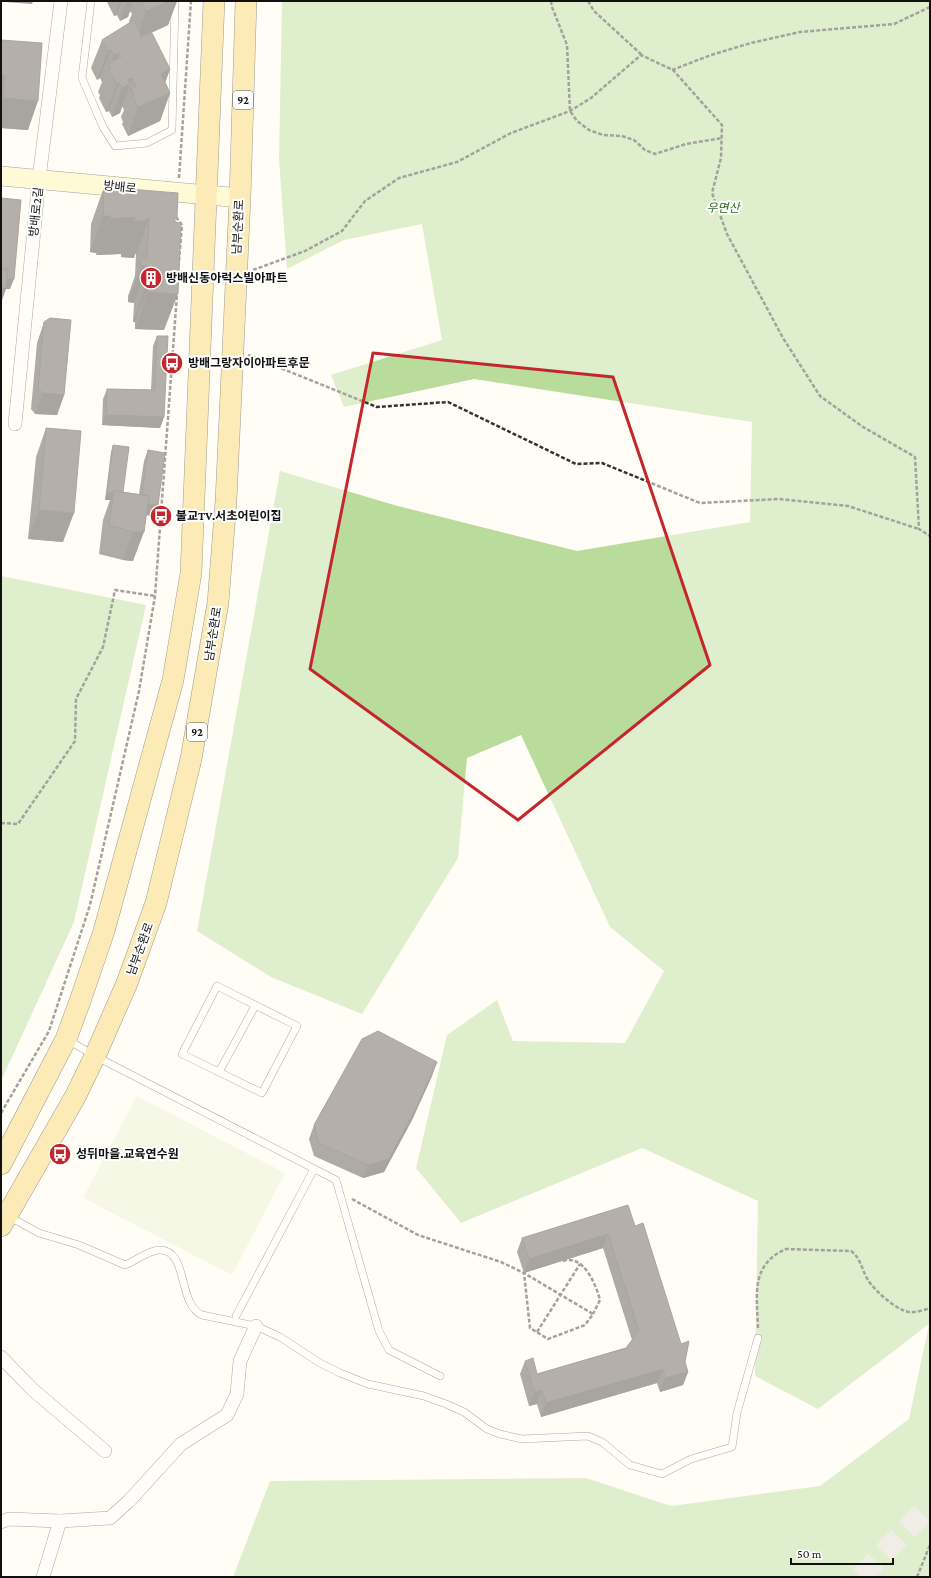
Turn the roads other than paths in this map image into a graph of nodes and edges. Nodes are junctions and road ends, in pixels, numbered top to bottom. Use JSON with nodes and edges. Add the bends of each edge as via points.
{"nodes":[{"id":1,"x":61,"y":1,"type":"edge"},
{"id":2,"x":91,"y":1,"type":"edge"},
{"id":3,"x":175,"y":1,"type":"edge"},
{"id":4,"x":214,"y":1,"type":"edge"},
{"id":5,"x":246,"y":1,"type":"edge"},
{"id":6,"x":1,"y":176,"type":"edge"},
{"id":7,"x":39,"y":179,"type":"junction"},
{"id":8,"x":206,"y":195,"type":"junction"},
{"id":9,"x":240,"y":198,"type":"junction"},
{"id":10,"x":15,"y":424,"type":"dead end"},
{"id":11,"x":254,"y":1006,"type":"junction"},
{"id":12,"x":66,"y":1039,"type":"junction"},
{"id":13,"x":95,"y":1056,"type":"junction"},
{"id":14,"x":219,"y":1072,"type":"junction"},
{"id":15,"x":1,"y":1164,"type":"edge"},
{"id":16,"x":314,"y":1169,"type":"junction"},
{"id":17,"x":4,"y":1221,"type":"edge"},
{"id":18,"x":236,"y":1316,"type":"dead end"},
{"id":19,"x":256,"y":1326,"type":"junction"},
{"id":20,"x":758,"y":1338,"type":"road end"},
{"id":21,"x":1,"y":1357,"type":"edge"},
{"id":22,"x":440,"y":1376,"type":"dead end"},
{"id":23,"x":105,"y":1451,"type":"dead end"},
{"id":24,"x":60,"y":1520,"type":"junction"},
{"id":25,"x":1,"y":1522,"type":"edge"},
{"id":26,"x":43,"y":1577,"type":"edge"}],
"edges":[{"from":1,"to":7,"type":"street","name":"방배로2길"},
{"from":2,"to":3,"type":"lane","via":[[82,78],[103,127],[115,146],[147,143],[172,130]]},
{"from":4,"to":8,"type":"main road"},
{"from":5,"to":9,"type":"main road","name":"남부순환로","number":"92"},
{"from":6,"to":7,"type":"main road","name":"방배로"},
{"from":7,"to":8,"type":"main road","name":"방배로"},
{"from":7,"to":10,"type":"street","name":"방배로2길"},
{"from":8,"to":9,"type":"main road","name":"방배로"},
{"from":8,"to":12,"type":"main road","via":[[191,573],[174,680],[104,931]]},
{"from":9,"to":13,"type":"main road","name":"남부순환로","number":"92","via":[[226,501],[218,603],[191,759],[156,903],[127,983]]},
{"from":11,"to":14,"type":"lane"},
{"from":11,"to":14,"type":"lane","via":[[217,986],[182,1054]]},
{"from":11,"to":14,"type":"lane","via":[[297,1026],[262,1093]]},
{"from":12,"to":13,"type":"lane"},
{"from":12,"to":15,"type":"main road"},
{"from":13,"to":16,"type":"lane"},
{"from":13,"to":17,"type":"main road","name":"남부순환로","number":"92","via":[[68,1110]]},
{"from":16,"to":18,"type":"lane"},
{"from":16,"to":22,"type":"lane","via":[[336,1180],[379,1331],[389,1350]]},
{"from":17,"to":19,"type":"lane","via":[[79,1246],[125,1265],[151,1252],[165,1251],[176,1259],[190,1305],[195,1312]]},
{"from":19,"to":20,"type":"lane","via":[[280,1337],[340,1373],[368,1384],[424,1396],[446,1404],[464,1412],[494,1432],[522,1439],[588,1436],[602,1442],[630,1466],[662,1474],[691,1459],[732,1447],[737,1413]]},
{"from":19,"to":24,"type":"street","via":[[240,1361],[237,1394],[227,1415],[181,1444],[110,1518]]},
{"from":21,"to":23,"type":"street","via":[[33,1390]]},
{"from":24,"to":25,"type":"street","via":[[9,1519]]},
{"from":24,"to":26,"type":"street"}]}
